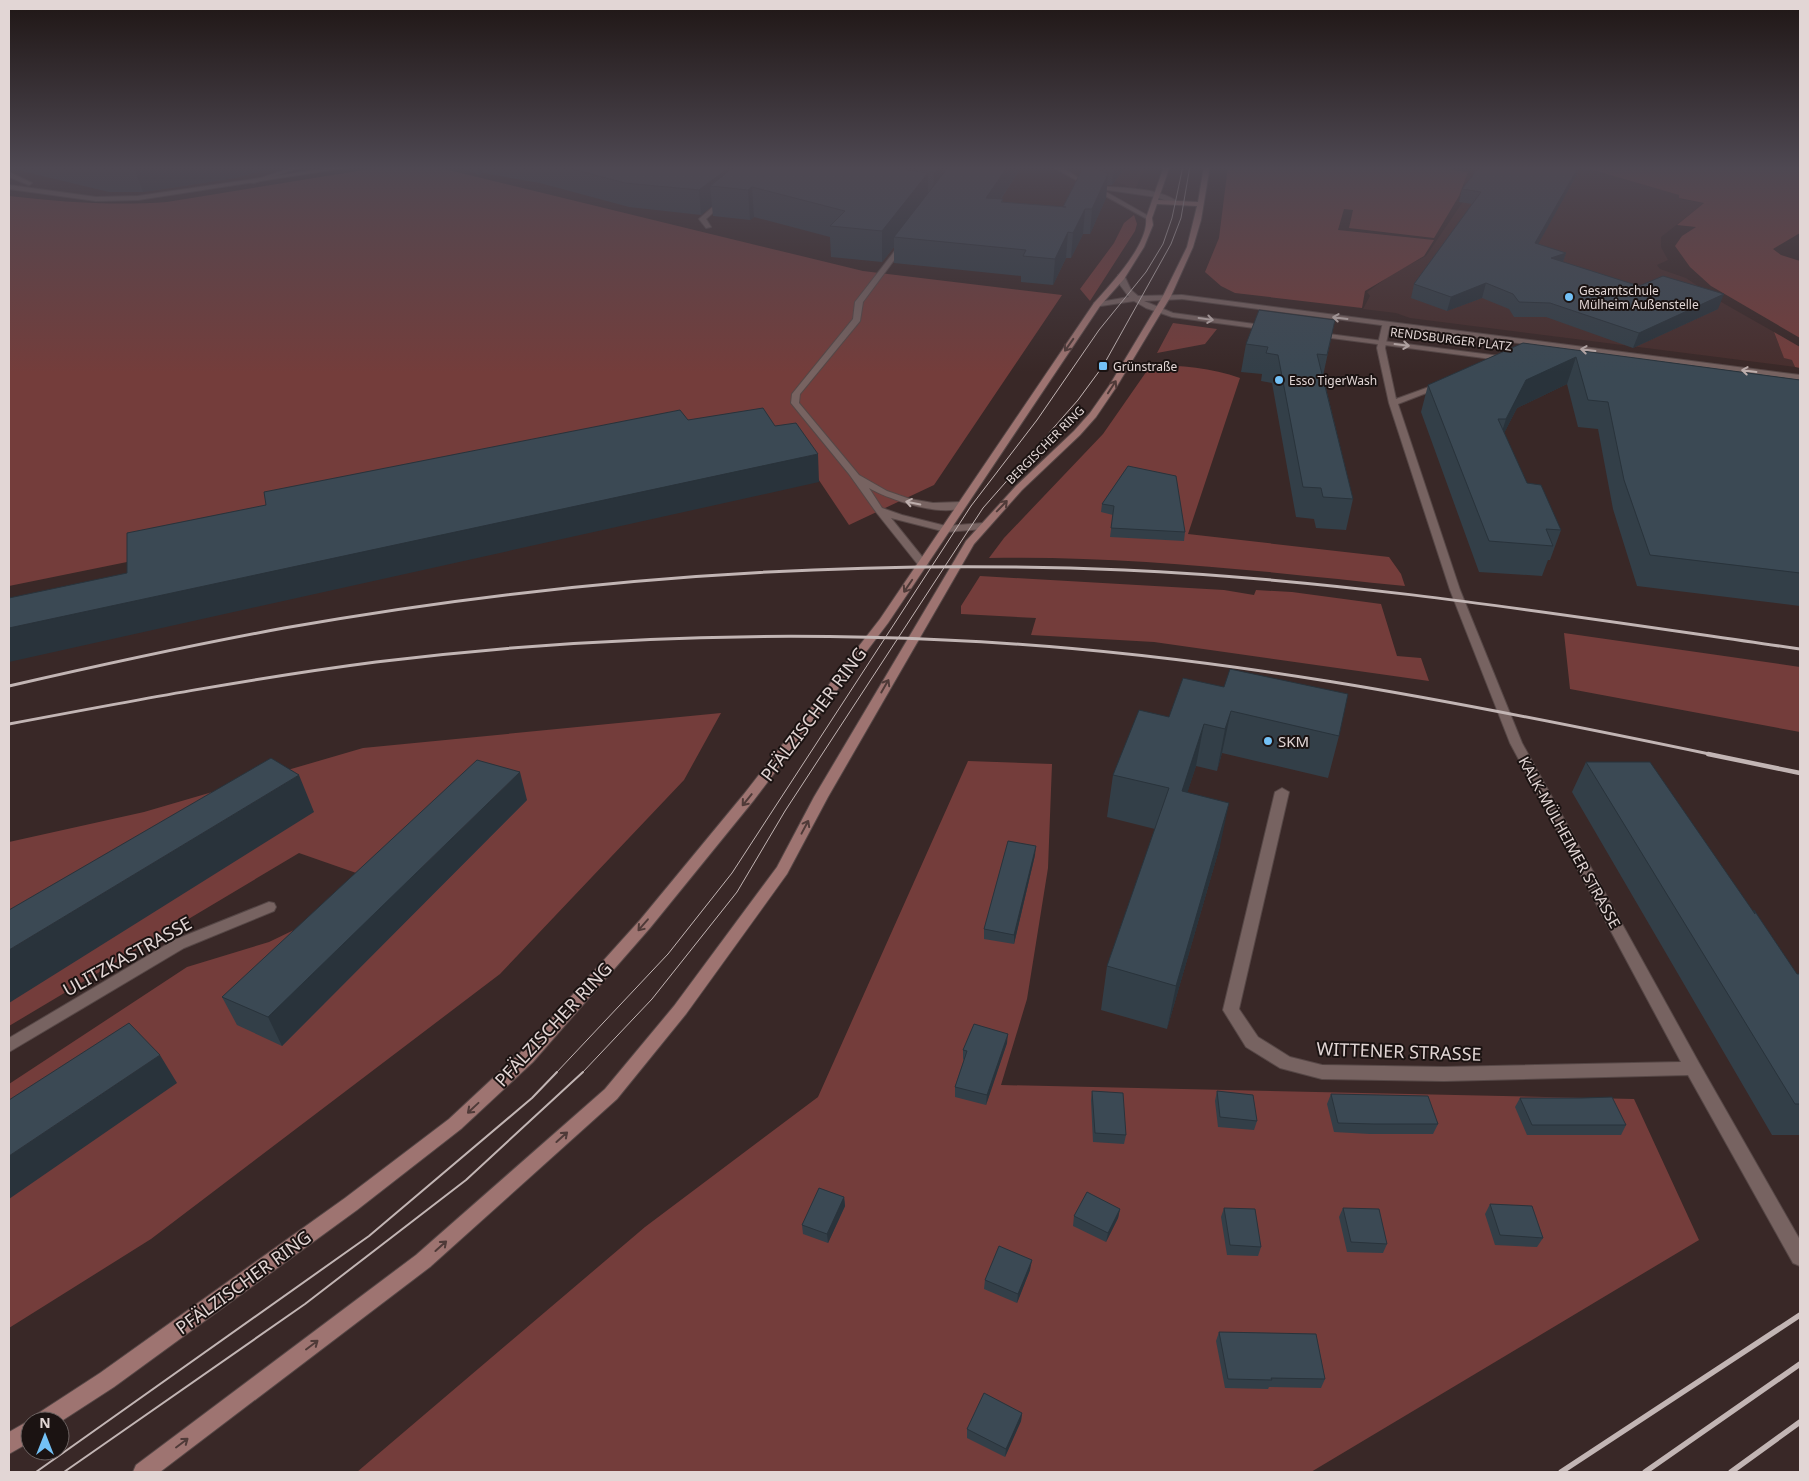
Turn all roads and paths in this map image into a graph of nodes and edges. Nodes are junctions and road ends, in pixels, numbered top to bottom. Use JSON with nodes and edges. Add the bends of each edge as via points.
{"nodes":[{"id":1,"x":1146,"y":235,"type":"edge"},
{"id":2,"x":1193,"y":235,"type":"edge"},
{"id":3,"x":906,"y":240,"type":"edge"},
{"id":4,"x":1121,"y":277,"type":"junction"},
{"id":5,"x":1166,"y":296,"type":"junction"},
{"id":6,"x":1134,"y":298,"type":"junction"},
{"id":7,"x":1097,"y":305,"type":"junction"},
{"id":8,"x":1158,"y":310,"type":"junction"},
{"id":9,"x":1386,"y":324,"type":"junction"},
{"id":10,"x":1283,"y":329,"type":"edge"},
{"id":11,"x":1303,"y":332,"type":"edge"},
{"id":12,"x":1381,"y":342,"type":"junction"},
{"id":13,"x":1495,"y":366,"type":"edge"},
{"id":14,"x":1800,"y":378,"type":"edge"},
{"id":15,"x":1450,"y":382,"type":"edge"},
{"id":16,"x":1393,"y":403,"type":"junction"},
{"id":17,"x":852,"y":472,"type":"junction"},
{"id":18,"x":879,"y":510,"type":"junction"},
{"id":19,"x":954,"y":517,"type":"junction"},
{"id":20,"x":983,"y":526,"type":"junction"},
{"id":21,"x":923,"y":564,"type":"junction"},
{"id":22,"x":1282,"y":792,"type":"dead end"},
{"id":23,"x":269,"y":908,"type":"dead end"},
{"id":24,"x":9,"y":1046,"type":"edge"},
{"id":25,"x":1693,"y":1068,"type":"junction"},
{"id":26,"x":1800,"y":1257,"type":"edge"},
{"id":27,"x":59,"y":1411,"type":"edge"},
{"id":28,"x":20,"y":1437,"type":"edge"},
{"id":29,"x":9,"y":1444,"type":"edge"},
{"id":30,"x":143,"y":1472,"type":"edge"}],
"edges":[{"from":1,"to":4,"type":"main road","name":"BERGISCHER RING"},
{"from":2,"to":5,"type":"main road","name":"BERGISCHER RING"},
{"from":3,"to":17,"type":"street","via":[[859,302],[857,319],[796,394],[795,403]]},
{"from":4,"to":6,"type":"street","via":[[1124,288]]},
{"from":4,"to":7,"type":"main road","name":"BERGISCHER RING"},
{"from":5,"to":6,"type":"street","name":"RENDSBURGER PLATZ"},
{"from":5,"to":8,"type":"main road","name":"BERGISCHER RING"},
{"from":9,"to":5,"type":"street","name":"RENDSBURGER PLATZ","one_way":true},
{"from":6,"to":7,"type":"street","name":"RENDSBURGER PLATZ"},
{"from":6,"to":8,"type":"street"},
{"from":7,"to":19,"type":"main road","name":"BERGISCHER RING","one_way":true},
{"from":8,"to":10,"type":"street","one_way":true,"via":[[1172,315]]},
{"from":20,"to":8,"type":"main road","name":"BERGISCHER RING","one_way":true,"via":[[1093,415]]},
{"from":9,"to":12,"type":"street","name":"KALK-MÜLHEIMER STRASSE"},
{"from":14,"to":9,"type":"street","name":"RENDSBURGER PLATZ","one_way":true},
{"from":11,"to":12,"type":"street","name":"RENDSBURGER PLATZ"},
{"from":12,"to":13,"type":"street","name":"RENDSBURGER PLATZ","one_way":true,"via":[[1515,360]]},
{"from":12,"to":16,"type":"street","name":"KALK-MÜLHEIMER STRASSE"},
{"from":15,"to":16,"type":"street"},
{"from":16,"to":25,"type":"street","name":"KALK-MÜLHEIMER STRASSE","via":[[1455,590],[1516,743]]},
{"from":17,"to":18,"type":"street"},
{"from":19,"to":17,"type":"street","one_way":true,"via":[[936,508],[881,493]]},
{"from":18,"to":19,"type":"street","via":[[907,520]]},
{"from":18,"to":21,"type":"street"},
{"from":19,"to":20,"type":"street"},
{"from":19,"to":21,"type":"main road","name":"PFÄLZISCHER RING"},
{"from":30,"to":20,"type":"main road","name":"BERGISCHER RING","one_way":true,"via":[[423,1261],[610,1094],[680,1010],[782,870],[840,763]]},
{"from":21,"to":27,"type":"main road","name":"PFÄLZISCHER RING","one_way":true,"via":[[884,621],[750,797],[645,924],[527,1057],[456,1124],[352,1204]]},
{"from":22,"to":25,"type":"street","name":"WITTENER STRASSE","via":[[1231,1010],[1252,1042],[1286,1062],[1322,1072],[1444,1074]]},
{"from":23,"to":24,"type":"street","name":"ULITZKASTRASSE","via":[[179,944]]},
{"from":25,"to":26,"type":"street","name":"KALK-MÜLHEIMER STRASSE"},
{"from":28,"to":29,"type":"main road"}]}
